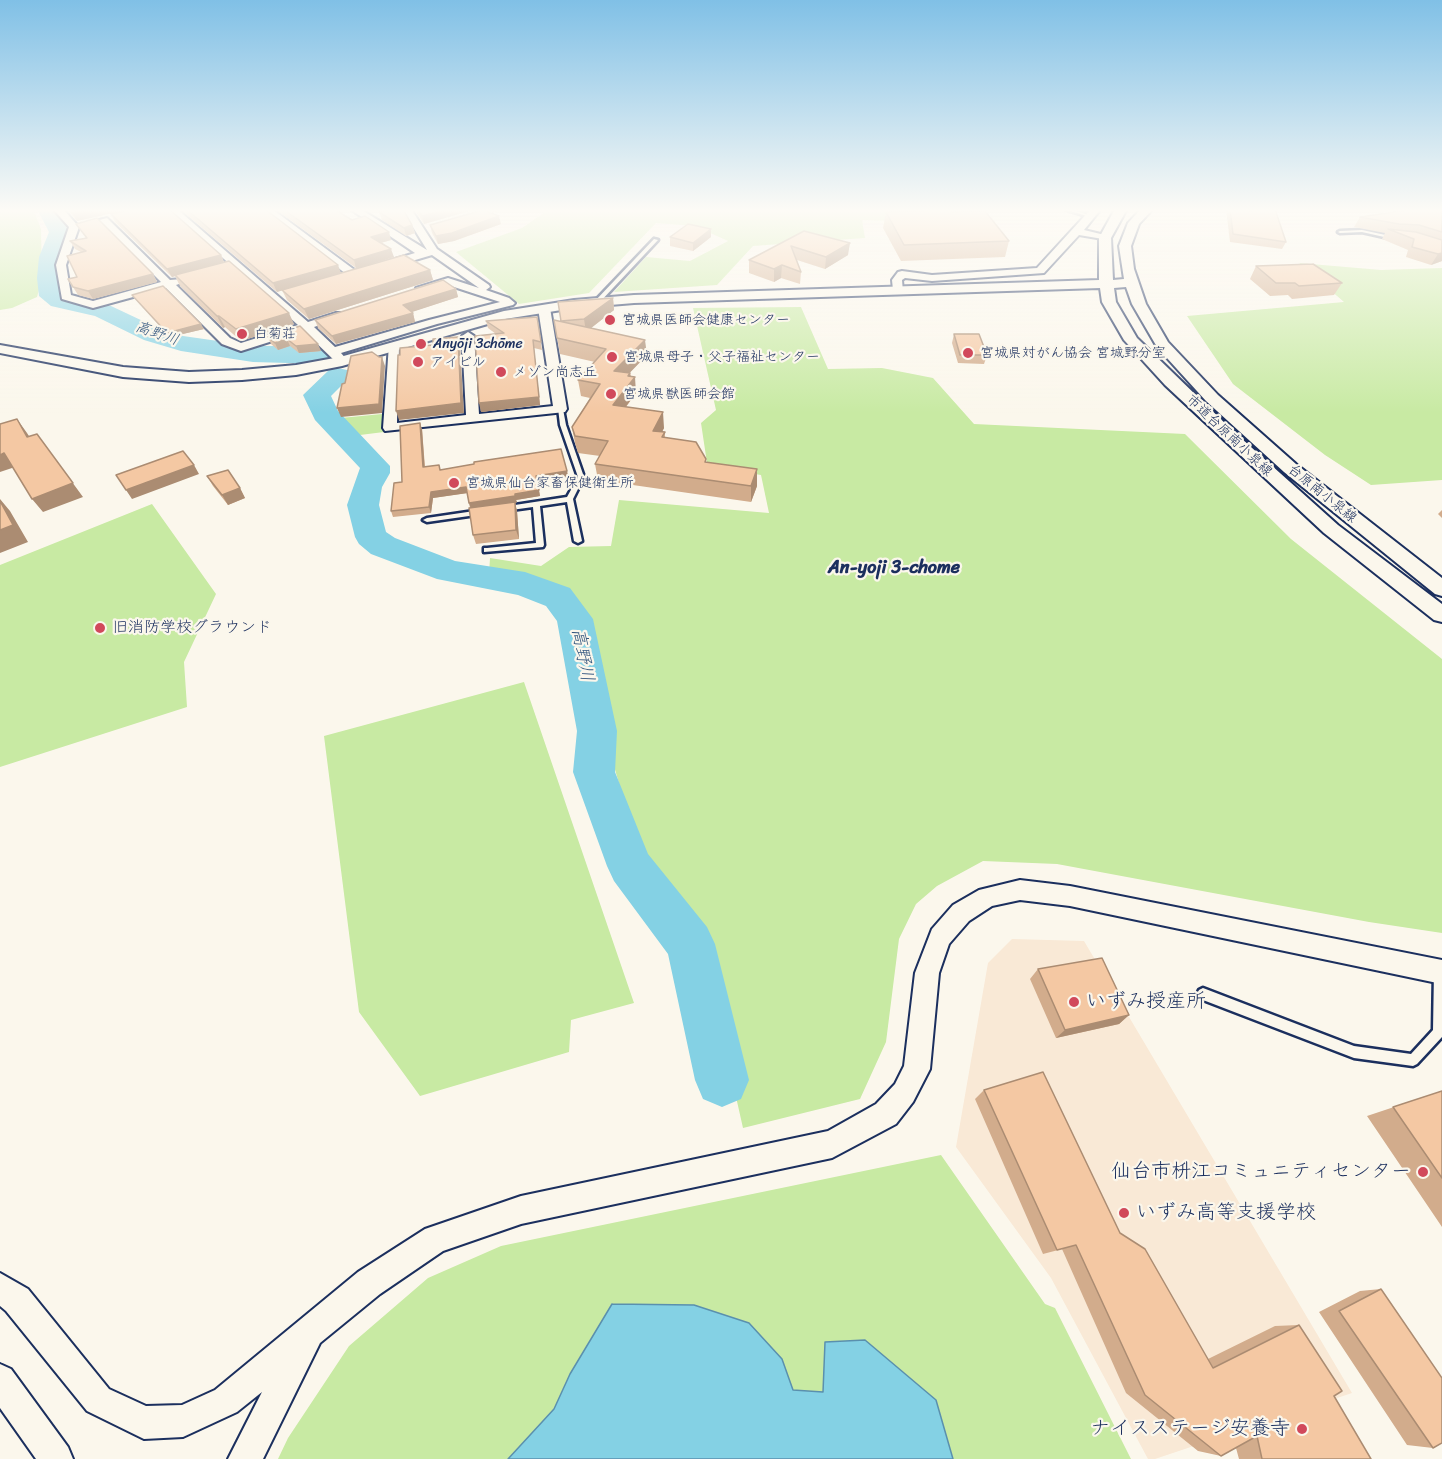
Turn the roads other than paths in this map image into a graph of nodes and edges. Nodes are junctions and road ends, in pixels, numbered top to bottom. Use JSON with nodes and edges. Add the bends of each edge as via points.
{"nodes":[{"id":1,"x":63,"y":277,"type":"edge"},
{"id":2,"x":160,"y":277,"type":"edge"},
{"id":3,"x":191,"y":277,"type":"edge"},
{"id":4,"x":248,"y":277,"type":"edge"},
{"id":5,"x":466,"y":277,"type":"edge"},
{"id":6,"x":621,"y":277,"type":"edge"},
{"id":7,"x":899,"y":277,"type":"edge"},
{"id":8,"x":925,"y":277,"type":"edge"},
{"id":9,"x":946,"y":277,"type":"edge"},
{"id":10,"x":1106,"y":277,"type":"edge"},
{"id":11,"x":1129,"y":277,"type":"edge"},
{"id":12,"x":1106,"y":283,"type":"junction"},
{"id":13,"x":1131,"y":283,"type":"junction"},
{"id":14,"x":168,"y":284,"type":"junction"},
{"id":15,"x":899,"y":290,"type":"junction"},
{"id":16,"x":404,"y":295,"type":"edge"},
{"id":17,"x":597,"y":302,"type":"junction"},
{"id":18,"x":511,"y":305,"type":"junction"},
{"id":19,"x":544,"y":308,"type":"junction"},
{"id":20,"x":350,"y":312,"type":"edge"},
{"id":21,"x":306,"y":326,"type":"junction"},
{"id":22,"x":468,"y":336,"type":"dead end"},
{"id":23,"x":393,"y":348,"type":"junction"},
{"id":24,"x":0,"y":350,"type":"edge"},
{"id":25,"x":337,"y":357,"type":"junction"},
{"id":26,"x":560,"y":409,"type":"junction"},
{"id":27,"x":473,"y":418,"type":"junction"},
{"id":28,"x":570,"y":499,"type":"junction"},
{"id":29,"x":536,"y":504,"type":"junction"},
{"id":30,"x":428,"y":520,"type":"dead end"},
{"id":31,"x":578,"y":541,"type":"dead end"},
{"id":32,"x":487,"y":550,"type":"dead end"},
{"id":33,"x":1442,"y":590,"type":"edge"},
{"id":34,"x":1442,"y":615,"type":"edge"},
{"id":35,"x":1441,"y":972,"type":"edge"},
{"id":36,"x":1203,"y":994,"type":"dead end"},
{"id":37,"x":0,"y":1288,"type":"edge"},
{"id":38,"x":309,"y":1335,"type":"junction"},
{"id":39,"x":0,"y":1380,"type":"edge"},
{"id":40,"x":56,"y":1459,"type":"edge"},
{"id":41,"x":245,"y":1459,"type":"edge"}],
"edges":[{"from":1,"to":14,"type":"street","via":[[66,297],[93,305]]},
{"from":2,"to":14,"type":"street"},
{"from":3,"to":14,"type":"street"},
{"from":4,"to":21,"type":"street","via":[[280,297]]},
{"from":5,"to":18,"type":"street"},
{"from":6,"to":17,"type":"lane"},
{"from":7,"to":15,"type":"street"},
{"from":8,"to":9,"type":"street"},
{"from":10,"to":12,"type":"street","name":"市道台原南小泉線"},
{"from":11,"to":13,"type":"street","name":"台原南小泉線"},
{"from":12,"to":13,"type":"street"},
{"from":12,"to":15,"type":"street"},
{"from":12,"to":34,"type":"street","name":"市道台原南小泉線","via":[[1109,302],[1131,340],[1171,382],[1331,529]]},
{"from":13,"to":33,"type":"street","name":"台原南小泉線","via":[[1162,344],[1212,398],[1290,468]]},
{"from":14,"to":21,"type":"street","via":[[226,341],[241,347]]},
{"from":15,"to":17,"type":"street"},
{"from":16,"to":18,"type":"street","via":[[448,281]]},
{"from":17,"to":19,"type":"street"},
{"from":18,"to":19,"type":"street"},
{"from":18,"to":23,"type":"street"},
{"from":18,"to":25,"type":"street","via":[[433,322]]},
{"from":19,"to":26,"type":"street"},
{"from":20,"to":21,"type":"street"},
{"from":21,"to":25,"type":"street"},
{"from":22,"to":27,"type":"street"},
{"from":23,"to":25,"type":"street"},
{"from":23,"to":27,"type":"street","via":[[390,428]]},
{"from":24,"to":25,"type":"street","via":[[123,372],[179,377],[267,374]]},
{"from":26,"to":27,"type":"street"},
{"from":26,"to":28,"type":"lane","via":[[581,477]]},
{"from":28,"to":29,"type":"lane"},
{"from":28,"to":31,"type":"lane"},
{"from":29,"to":30,"type":"lane"},
{"from":29,"to":32,"type":"lane","via":[[540,545]]},
{"from":35,"to":36,"type":"lane","via":[[1438,1032],[1413,1060],[1353,1052]]},
{"from":35,"to":38,"type":"street","via":[[1070,896],[1020,890],[987,897],[961,913],[940,937],[927,973],[917,1069],[886,1114],[832,1143],[521,1210],[435,1239],[369,1282]]},
{"from":37,"to":38,"type":"street","via":[[17,1300],[98,1400],[144,1423],[183,1421],[226,1401]]},
{"from":38,"to":41,"type":"street"},
{"from":39,"to":40,"type":"street"}]}
